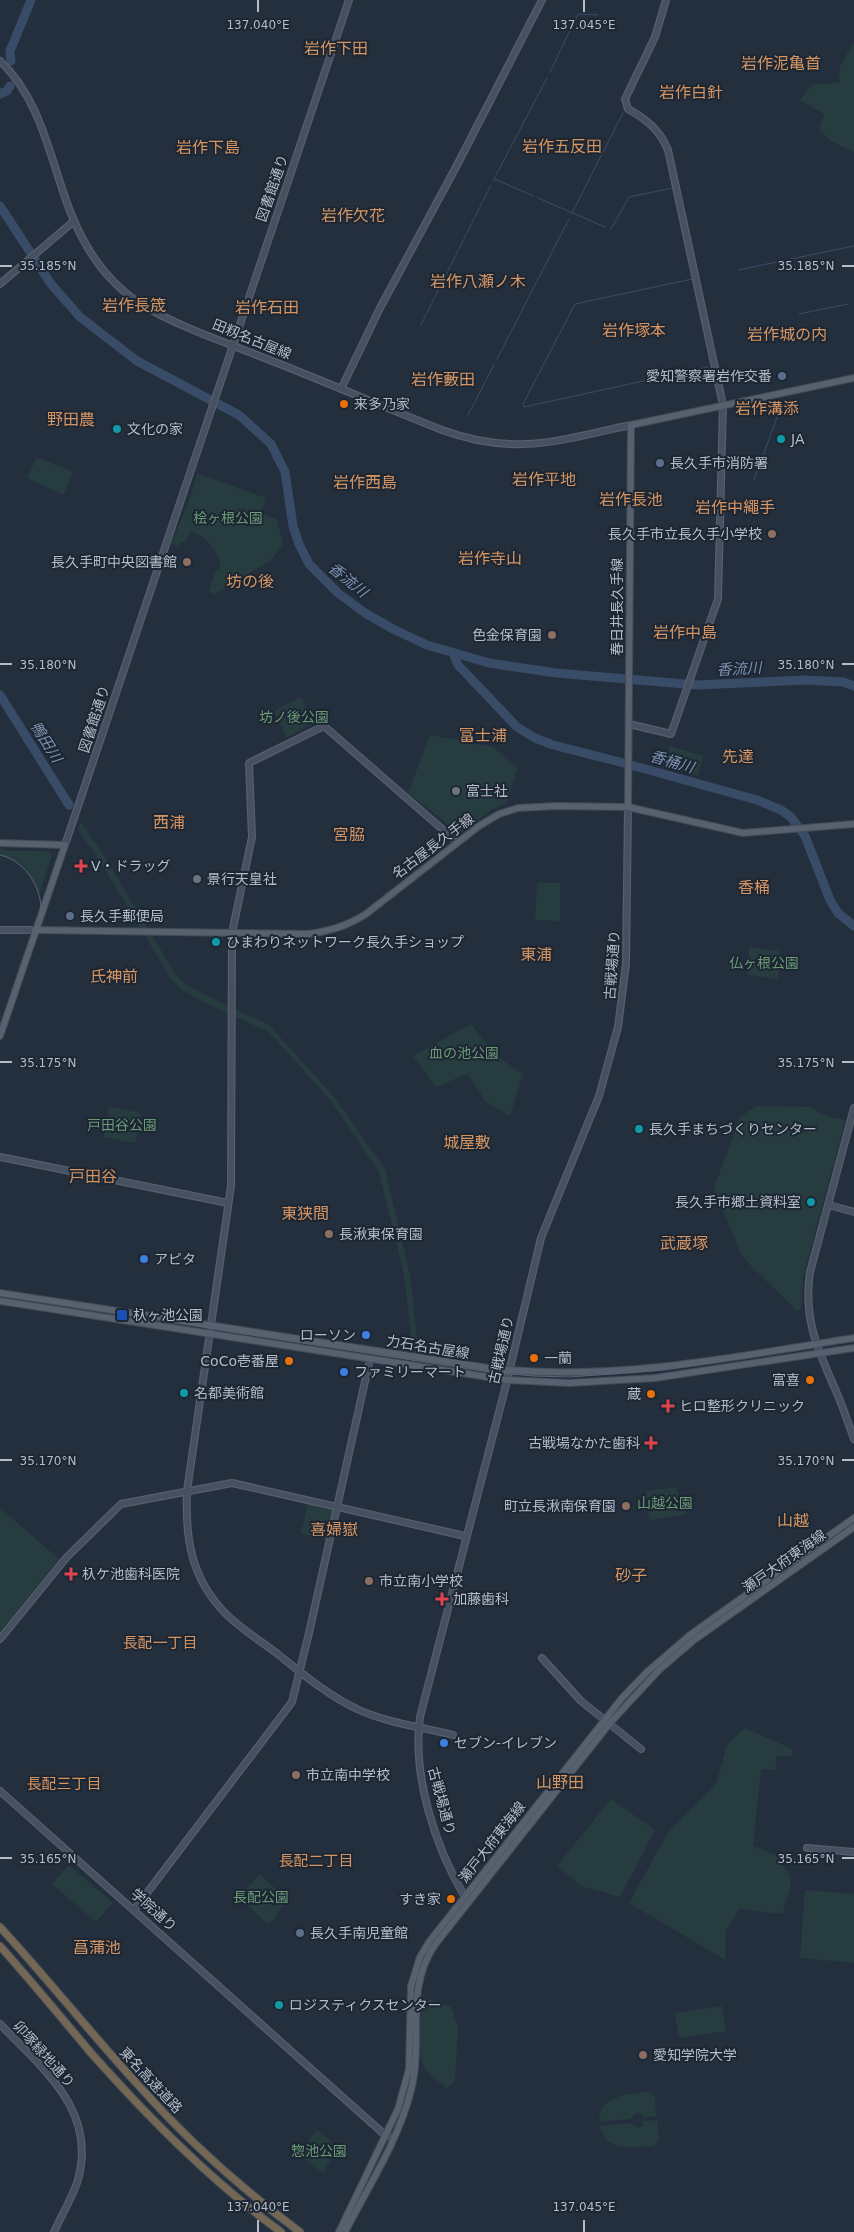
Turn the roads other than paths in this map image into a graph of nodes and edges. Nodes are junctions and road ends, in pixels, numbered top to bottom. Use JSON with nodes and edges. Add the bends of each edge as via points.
{"nodes":[{"id":1,"x":349,"y":0,"type":"edge"},
{"id":2,"x":542,"y":0,"type":"edge"},
{"id":3,"x":666,"y":0,"type":"edge"},
{"id":4,"x":0,"y":62,"type":"edge"},
{"id":5,"x":74,"y":221,"type":"junction"},
{"id":6,"x":0,"y":284,"type":"edge"},
{"id":7,"x":233,"y":346,"type":"junction"},
{"id":8,"x":854,"y":378,"type":"edge"},
{"id":9,"x":341,"y":389,"type":"junction"},
{"id":10,"x":724,"y":405,"type":"junction"},
{"id":11,"x":630,"y":425,"type":"junction"},
{"id":12,"x":629,"y":724,"type":"junction"},
{"id":13,"x":628,"y":807,"type":"junction"},
{"id":14,"x":854,"y":824,"type":"edge"},
{"id":15,"x":457,"y":842,"type":"junction"},
{"id":16,"x":0,"y":843,"type":"edge"},
{"id":17,"x":65,"y":845,"type":"junction"},
{"id":18,"x":0,"y":930,"type":"edge"},
{"id":19,"x":35,"y":930,"type":"junction"},
{"id":20,"x":232,"y":933,"type":"junction"},
{"id":21,"x":0,"y":1036,"type":"edge"},
{"id":22,"x":854,"y":1108,"type":"edge"},
{"id":23,"x":0,"y":1157,"type":"edge"},
{"id":24,"x":228,"y":1203,"type":"junction"},
{"id":25,"x":829,"y":1205,"type":"junction"},
{"id":26,"x":854,"y":1212,"type":"edge"},
{"id":27,"x":0,"y":1293,"type":"edge"},
{"id":28,"x":0,"y":1301,"type":"edge"},
{"id":29,"x":211,"y":1324,"type":"junction"},
{"id":30,"x":210,"y":1335,"type":"junction"},
{"id":31,"x":854,"y":1338,"type":"edge"},
{"id":32,"x":816,"y":1344,"type":"junction"},
{"id":33,"x":854,"y":1348,"type":"edge"},
{"id":34,"x":819,"y":1354,"type":"junction"},
{"id":35,"x":370,"y":1360,"type":"junction"},
{"id":36,"x":509,"y":1371,"type":"junction"},
{"id":37,"x":506,"y":1380,"type":"junction"},
{"id":38,"x":854,"y":1438,"type":"edge"},
{"id":39,"x":187,"y":1491,"type":"junction"},
{"id":40,"x":337,"y":1507,"type":"junction"},
{"id":41,"x":854,"y":1518,"type":"edge"},
{"id":42,"x":854,"y":1527,"type":"edge"},
{"id":43,"x":465,"y":1536,"type":"junction"},
{"id":44,"x":0,"y":1639,"type":"edge"},
{"id":45,"x":542,"y":1658,"type":"dead end"},
{"id":46,"x":300,"y":1671,"type":"junction"},
{"id":47,"x":608,"y":1722,"type":"junction"},
{"id":48,"x":419,"y":1726,"type":"junction"},
{"id":49,"x":453,"y":1735,"type":"dead end"},
{"id":50,"x":641,"y":1749,"type":"dead end"},
{"id":51,"x":0,"y":1792,"type":"edge"},
{"id":52,"x":806,"y":1848,"type":"dead end"},
{"id":53,"x":854,"y":1852,"type":"edge"},
{"id":54,"x":465,"y":1897,"type":"junction"},
{"id":55,"x":134,"y":1910,"type":"junction"},
{"id":56,"x":0,"y":1927,"type":"edge"},
{"id":57,"x":0,"y":1946,"type":"edge"},
{"id":58,"x":0,"y":2024,"type":"edge"},
{"id":59,"x":385,"y":2134,"type":"junction"},
{"id":60,"x":393,"y":2138,"type":"junction"},
{"id":61,"x":54,"y":2232,"type":"edge"},
{"id":62,"x":281,"y":2232,"type":"edge"},
{"id":63,"x":300,"y":2232,"type":"edge"},
{"id":64,"x":339,"y":2232,"type":"edge"},
{"id":65,"x":345,"y":2232,"type":"edge"}],
"edges":[{"from":1,"to":7,"type":"street","name":"図書館通り"},
{"from":2,"to":9,"type":"street","via":[[380,308]]},
{"from":3,"to":10,"type":"street","via":[[654,37],[624,99],[628,109],[658,131],[668,150]]},
{"from":4,"to":5,"type":"street","name":"田籾名古屋線","via":[[14,77],[40,123]]},
{"from":5,"to":6,"type":"street"},
{"from":5,"to":7,"type":"street","name":"田籾名古屋線","via":[[95,259],[128,294],[158,313]]},
{"from":7,"to":9,"type":"street","name":"田籾名古屋線"},
{"from":7,"to":17,"type":"street","name":"図書館通り"},
{"from":8,"to":10,"type":"main road"},
{"from":9,"to":11,"type":"street","name":"田籾名古屋線","via":[[442,430],[499,444],[549,442]]},
{"from":10,"to":11,"type":"main road"},
{"from":10,"to":12,"type":"street","via":[[718,599],[671,734]]},
{"from":11,"to":12,"type":"main road","name":"春日井長久手線"},
{"from":12,"to":13,"type":"main road","name":"春日井長久手線"},
{"from":13,"to":14,"type":"main road","name":"名古屋長久手線","via":[[737,832]]},
{"from":13,"to":15,"type":"main road","name":"名古屋長久手線","via":[[518,808],[499,814]]},
{"from":13,"to":36,"type":"street","name":"古戦場通り","via":[[626,964],[618,1027],[599,1096],[541,1238]]},
{"from":15,"to":20,"type":"main road","name":"名古屋長久手線","via":[[350,924],[328,932],[308,934]]},
{"from":15,"to":20,"type":"street","via":[[349,746],[321,726],[249,763],[252,837]]},
{"from":16,"to":17,"type":"main road"},
{"from":17,"to":19,"type":"main road","name":"図書館通り"},
{"from":18,"to":19,"type":"street"},
{"from":19,"to":20,"type":"main road","name":"名古屋長久手線"},
{"from":19,"to":21,"type":"main road","name":"図書館通り"},
{"from":20,"to":24,"type":"street","via":[[232,1160]]},
{"from":22,"to":25,"type":"street"},
{"from":23,"to":24,"type":"street"},
{"from":24,"to":29,"type":"street"},
{"from":25,"to":26,"type":"street"},
{"from":25,"to":32,"type":"street","via":[[809,1281],[808,1314]]},
{"from":27,"to":29,"type":"main road","name":"力石名古屋線"},
{"from":28,"to":30,"type":"main road","name":"力石名古屋線"},
{"from":29,"to":30,"type":"street"},
{"from":29,"to":36,"type":"main road","name":"力石名古屋線"},
{"from":30,"to":35,"type":"main road","name":"力石名古屋線"},
{"from":30,"to":39,"type":"street"},
{"from":31,"to":32,"type":"main road","name":"力石名古屋線"},
{"from":32,"to":34,"type":"street"},
{"from":32,"to":36,"type":"main road","name":"力石名古屋線","via":[[647,1370],[568,1374]]},
{"from":33,"to":34,"type":"main road","name":"力石名古屋線"},
{"from":34,"to":37,"type":"main road","name":"力石名古屋線","via":[[609,1382]]},
{"from":34,"to":38,"type":"street"},
{"from":35,"to":37,"type":"main road","name":"力石名古屋線"},
{"from":35,"to":40,"type":"street"},
{"from":36,"to":37,"type":"street","name":"古戦場通り"},
{"from":37,"to":43,"type":"street","name":"古戦場通り"},
{"from":39,"to":40,"type":"street","via":[[232,1484]]},
{"from":39,"to":44,"type":"street","via":[[121,1504],[66,1558]]},
{"from":39,"to":46,"type":"street","via":[[188,1546],[205,1586],[226,1614]]},
{"from":40,"to":43,"type":"street"},
{"from":40,"to":46,"type":"street"},
{"from":41,"to":47,"type":"main road","name":"瀬戸大府東海線","via":[[690,1635],[647,1672]]},
{"from":42,"to":47,"type":"main road","name":"瀬戸大府東海線","via":[[694,1640]]},
{"from":43,"to":48,"type":"street","name":"古戦場通り"},
{"from":45,"to":47,"type":"street","via":[[581,1701]]},
{"from":46,"to":48,"type":"street","via":[[358,1710]]},
{"from":46,"to":55,"type":"street","via":[[292,1702]]},
{"from":47,"to":50,"type":"street"},
{"from":47,"to":54,"type":"main road","name":"瀬戸大府東海線"},
{"from":47,"to":60,"type":"main road","name":"瀬戸大府東海線","via":[[438,1940],[426,1960],[416,1991],[411,2091]]},
{"from":48,"to":49,"type":"street"},
{"from":48,"to":54,"type":"street","name":"古戦場通り","via":[[417,1744],[424,1794],[438,1838]]},
{"from":51,"to":55,"type":"street","name":"学院通り"},
{"from":52,"to":53,"type":"street"},
{"from":54,"to":59,"type":"main road","name":"瀬戸大府東海線","via":[[429,1942],[412,1979],[409,2068],[398,2108]]},
{"from":55,"to":59,"type":"street","name":"学院通り"},
{"from":56,"to":63,"type":"highway","name":"東名高速道路","via":[[177,2126],[216,2163]]},
{"from":57,"to":62,"type":"highway","name":"東名高速道路","via":[[93,2054],[169,2135],[200,2166]]},
{"from":58,"to":61,"type":"street","name":"卯塚緑地通り","via":[[56,2081],[77,2121],[82,2146],[79,2172]]},
{"from":59,"to":60,"type":"street","name":"学院通り"},
{"from":59,"to":64,"type":"main road","name":"瀬戸大府東海線"},
{"from":60,"to":65,"type":"main road","name":"瀬戸大府東海線"}]}
